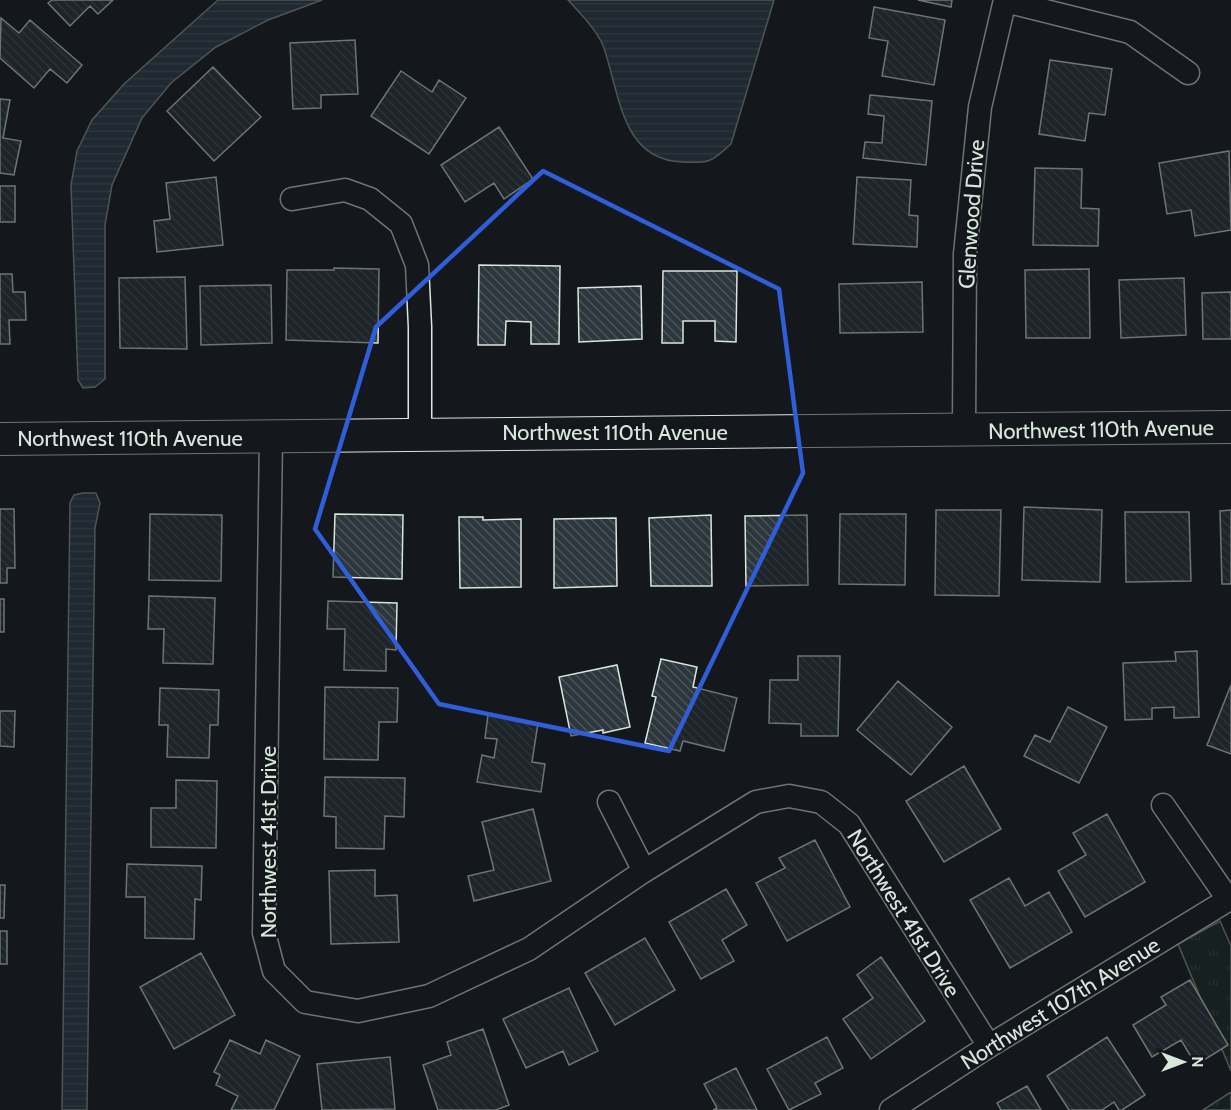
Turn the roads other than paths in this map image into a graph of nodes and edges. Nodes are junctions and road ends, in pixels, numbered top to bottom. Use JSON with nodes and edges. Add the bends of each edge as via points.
{"nodes":[{"id":1,"x":1005,"y":1,"type":"edge"},
{"id":2,"x":1188,"y":73,"type":"dead end"},
{"id":3,"x":292,"y":199,"type":"dead end"},
{"id":4,"x":1231,"y":427,"type":"edge"},
{"id":5,"x":964,"y":430,"type":"junction"},
{"id":6,"x":420,"y":433,"type":"junction"},
{"id":7,"x":270,"y":436,"type":"junction"},
{"id":8,"x":0,"y":438,"type":"edge"},
{"id":9,"x":609,"y":802,"type":"dead end"},
{"id":10,"x":1163,"y":805,"type":"dead end"},
{"id":11,"x":644,"y":871,"type":"junction"},
{"id":12,"x":1230,"y":898,"type":"edge"},
{"id":13,"x":989,"y":1046,"type":"junction"},
{"id":14,"x":891,"y":1110,"type":"edge"}],
"edges":[{"from":1,"to":2,"type":"street","via":[[1130,32]]},
{"from":1,"to":5,"type":"street","name":"Glenwood Drive","via":[[980,107],[965,254]]},
{"from":3,"to":6,"type":"street","via":[[345,190],[370,199],[401,224],[417,265]]},
{"from":4,"to":5,"type":"street","name":"Northwest 110th Avenue"},
{"from":5,"to":6,"type":"street","name":"Northwest 110th Avenue"},
{"from":6,"to":7,"type":"street","name":"Northwest 110th Avenue"},
{"from":7,"to":8,"type":"street","name":"Northwest 110th Avenue"},
{"from":7,"to":11,"type":"street","name":"Northwest 41st Drive","via":[[264,933],[274,971],[305,1002],[358,1011],[429,996],[529,949]]},
{"from":9,"to":11,"type":"street"},
{"from":10,"to":12,"type":"street"},
{"from":11,"to":13,"type":"street","name":"Northwest 41st Drive","via":[[756,802],[789,796],[820,802],[849,824]]},
{"from":12,"to":13,"type":"street","name":"Northwest 107th Avenue"},
{"from":13,"to":14,"type":"street","name":"Northwest 107th Avenue"}]}
